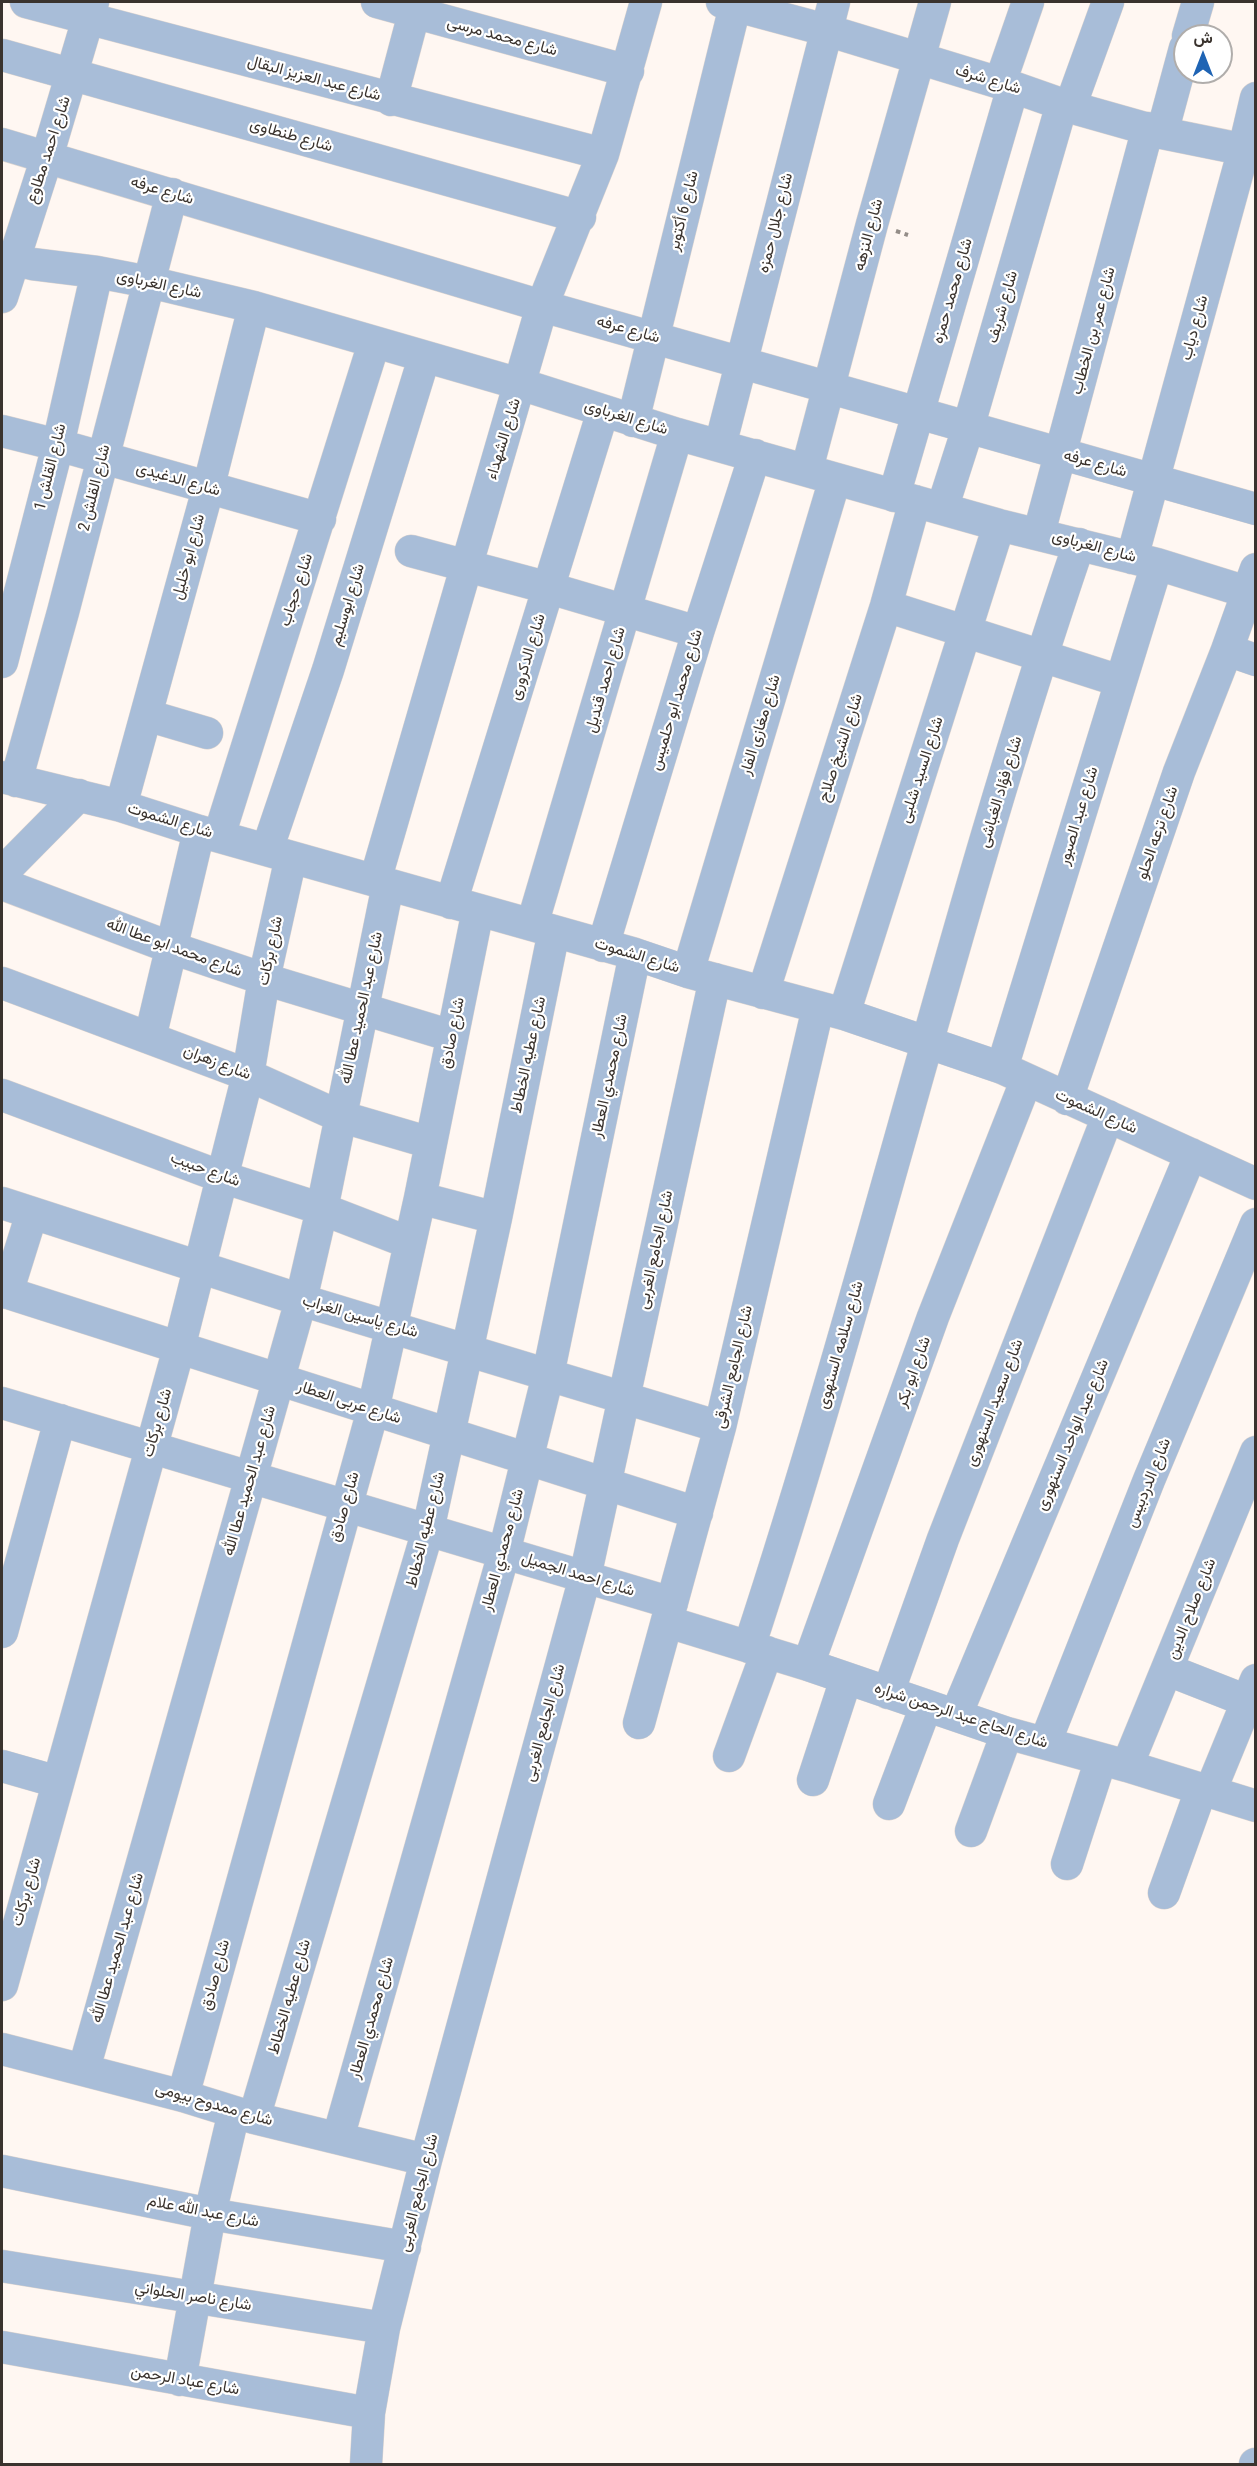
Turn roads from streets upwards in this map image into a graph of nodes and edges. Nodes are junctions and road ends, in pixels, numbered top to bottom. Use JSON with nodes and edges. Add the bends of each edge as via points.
{"nodes":[{"id":1,"x":26,"y":2,"type":"edge"},
{"id":2,"x":377,"y":2,"type":"edge"},
{"id":3,"x":646,"y":2,"type":"edge"},
{"id":4,"x":935,"y":2,"type":"edge"},
{"id":5,"x":1028,"y":2,"type":"edge"},
{"id":6,"x":1108,"y":2,"type":"edge"},
{"id":7,"x":1198,"y":2,"type":"edge"},
{"id":8,"x":731,"y":3,"type":"edge"},
{"id":9,"x":415,"y":7,"type":"edge"},
{"id":10,"x":91,"y":10,"type":"edge"},
{"id":11,"x":830,"y":16,"type":"edge"},
{"id":12,"x":1192,"y":24,"type":"edge"},
{"id":13,"x":2,"y":55,"type":"edge"},
{"id":14,"x":918,"y":59,"type":"junction"},
{"id":15,"x":628,"y":71,"type":"junction"},
{"id":16,"x":72,"y":76,"type":"junction"},
{"id":17,"x":1173,"y":81,"type":"edge"},
{"id":18,"x":1006,"y":85,"type":"junction"},
{"id":19,"x":1256,"y":98,"type":"edge"},
{"id":20,"x":391,"y":100,"type":"junction"},
{"id":21,"x":1066,"y":105,"type":"junction"},
{"id":22,"x":1155,"y":130,"type":"junction"},
{"id":23,"x":2,"y":144,"type":"edge"},
{"id":24,"x":1250,"y":151,"type":"edge"},
{"id":25,"x":603,"y":154,"type":"junction"},
{"id":26,"x":47,"y":157,"type":"junction"},
{"id":27,"x":172,"y":194,"type":"junction"},
{"id":28,"x":580,"y":217,"type":"junction"},
{"id":29,"x":7,"y":259,"type":"edge"},
{"id":30,"x":98,"y":272,"type":"junction"},
{"id":31,"x":149,"y":282,"type":"junction"},
{"id":32,"x":2,"y":297,"type":"edge"},
{"id":33,"x":542,"y":306,"type":"junction"},
{"id":34,"x":254,"y":307,"type":"junction"},
{"id":35,"x":653,"y":338,"type":"junction"},
{"id":36,"x":374,"y":343,"type":"junction"},
{"id":37,"x":424,"y":358,"type":"junction"},
{"id":38,"x":740,"y":361,"type":"junction"},
{"id":39,"x":520,"y":384,"type":"junction"},
{"id":40,"x":827,"y":389,"type":"junction"},
{"id":41,"x":603,"y":411,"type":"junction"},
{"id":42,"x":918,"y":412,"type":"junction"},
{"id":43,"x":633,"y":421,"type":"junction"},
{"id":44,"x":968,"y":428,"type":"junction"},
{"id":45,"x":2,"y":431,"type":"edge"},
{"id":46,"x":677,"y":434,"type":"junction"},
{"id":47,"x":58,"y":444,"type":"junction"},
{"id":48,"x":720,"y":446,"type":"junction"},
{"id":49,"x":755,"y":455,"type":"junction"},
{"id":50,"x":1061,"y":455,"type":"junction"},
{"id":51,"x":103,"y":458,"type":"junction"},
{"id":52,"x":821,"y":474,"type":"junction"},
{"id":53,"x":1153,"y":482,"type":"junction"},
{"id":54,"x":208,"y":489,"type":"junction"},
{"id":55,"x":917,"y":502,"type":"junction"},
{"id":56,"x":1256,"y":509,"type":"edge"},
{"id":57,"x":320,"y":519,"type":"junction"},
{"id":58,"x":999,"y":525,"type":"junction"},
{"id":59,"x":1039,"y":533,"type":"junction"},
{"id":60,"x":1079,"y":544,"type":"junction"},
{"id":61,"x":411,"y":551,"type":"dead end"},
{"id":62,"x":1145,"y":561,"type":"junction"},
{"id":63,"x":466,"y":567,"type":"junction"},
{"id":64,"x":1252,"y":580,"type":"edge"},
{"id":65,"x":549,"y":588,"type":"junction"},
{"id":66,"x":886,"y":606,"type":"junction"},
{"id":67,"x":626,"y":611,"type":"junction"},
{"id":68,"x":966,"y":631,"type":"junction"},
{"id":69,"x":698,"y":632,"type":"junction"},
{"id":70,"x":1241,"y":655,"type":"edge"},
{"id":71,"x":1041,"y":656,"type":"junction"},
{"id":72,"x":2,"y":662,"type":"edge"},
{"id":73,"x":1120,"y":681,"type":"junction"},
{"id":74,"x":146,"y":715,"type":"junction"},
{"id":75,"x":207,"y":733,"type":"dead end"},
{"id":76,"x":9,"y":779,"type":"edge"},
{"id":77,"x":80,"y":795,"type":"junction"},
{"id":78,"x":121,"y":806,"type":"junction"},
{"id":79,"x":209,"y":834,"type":"junction"},
{"id":80,"x":279,"y":853,"type":"junction"},
{"id":81,"x":2,"y":873,"type":"edge"},
{"id":82,"x":381,"y":883,"type":"junction"},
{"id":83,"x":2,"y":884,"type":"edge"},
{"id":84,"x":465,"y":907,"type":"junction"},
{"id":85,"x":543,"y":928,"type":"junction"},
{"id":86,"x":603,"y":946,"type":"junction"},
{"id":87,"x":172,"y":948,"type":"junction"},
{"id":88,"x":635,"y":954,"type":"junction"},
{"id":89,"x":701,"y":975,"type":"junction"},
{"id":90,"x":264,"y":979,"type":"junction"},
{"id":91,"x":2,"y":983,"type":"edge"},
{"id":92,"x":763,"y":993,"type":"junction"},
{"id":93,"x":362,"y":1008,"type":"junction"},
{"id":94,"x":831,"y":1011,"type":"junction"},
{"id":95,"x":452,"y":1036,"type":"junction"},
{"id":96,"x":150,"y":1038,"type":"junction"},
{"id":97,"x":927,"y":1041,"type":"junction"},
{"id":98,"x":1014,"y":1074,"type":"junction"},
{"id":99,"x":248,"y":1075,"type":"junction"},
{"id":100,"x":2,"y":1095,"type":"edge"},
{"id":101,"x":1067,"y":1099,"type":"junction"},
{"id":102,"x":339,"y":1116,"type":"junction"},
{"id":103,"x":1108,"y":1116,"type":"junction"},
{"id":104,"x":431,"y":1143,"type":"junction"},
{"id":105,"x":1191,"y":1154,"type":"junction"},
{"id":106,"x":222,"y":1177,"type":"junction"},
{"id":107,"x":1256,"y":1184,"type":"edge"},
{"id":108,"x":420,"y":1198,"type":"junction"},
{"id":109,"x":2,"y":1203,"type":"edge"},
{"id":110,"x":322,"y":1209,"type":"junction"},
{"id":111,"x":32,"y":1213,"type":"junction"},
{"id":112,"x":496,"y":1218,"type":"junction"},
{"id":113,"x":1256,"y":1224,"type":"edge"},
{"id":114,"x":410,"y":1243,"type":"junction"},
{"id":115,"x":198,"y":1267,"type":"junction"},
{"id":116,"x":4,"y":1292,"type":"edge"},
{"id":117,"x":301,"y":1300,"type":"junction"},
{"id":118,"x":393,"y":1326,"type":"junction"},
{"id":119,"x":179,"y":1348,"type":"junction"},
{"id":120,"x":467,"y":1348,"type":"junction"},
{"id":121,"x":548,"y":1375,"type":"junction"},
{"id":122,"x":279,"y":1380,"type":"junction"},
{"id":123,"x":624,"y":1396,"type":"junction"},
{"id":124,"x":2,"y":1403,"type":"edge"},
{"id":125,"x":373,"y":1410,"type":"junction"},
{"id":126,"x":60,"y":1420,"type":"junction"},
{"id":127,"x":720,"y":1427,"type":"junction"},
{"id":128,"x":449,"y":1434,"type":"junction"},
{"id":129,"x":151,"y":1447,"type":"junction"},
{"id":130,"x":1256,"y":1452,"type":"edge"},
{"id":131,"x":526,"y":1459,"type":"junction"},
{"id":132,"x":251,"y":1477,"type":"junction"},
{"id":133,"x":605,"y":1484,"type":"junction"},
{"id":134,"x":345,"y":1505,"type":"junction"},
{"id":135,"x":697,"y":1513,"type":"junction"},
{"id":136,"x":428,"y":1530,"type":"junction"},
{"id":137,"x":504,"y":1553,"type":"junction"},
{"id":138,"x":585,"y":1577,"type":"junction"},
{"id":139,"x":670,"y":1613,"type":"junction"},
{"id":140,"x":2,"y":1632,"type":"edge"},
{"id":141,"x":758,"y":1649,"type":"junction"},
{"id":142,"x":808,"y":1665,"type":"junction"},
{"id":143,"x":1168,"y":1670,"type":"junction"},
{"id":144,"x":846,"y":1679,"type":"junction"},
{"id":145,"x":1251,"y":1690,"type":"edge"},
{"id":146,"x":888,"y":1693,"type":"junction"},
{"id":147,"x":926,"y":1706,"type":"junction"},
{"id":148,"x":956,"y":1715,"type":"junction"},
{"id":149,"x":639,"y":1723,"type":"dead end"},
{"id":150,"x":1006,"y":1733,"type":"junction"},
{"id":151,"x":1045,"y":1743,"type":"junction"},
{"id":152,"x":729,"y":1756,"type":"dead end"},
{"id":153,"x":1114,"y":1762,"type":"junction"},
{"id":154,"x":2,"y":1766,"type":"edge"},
{"id":155,"x":813,"y":1780,"type":"dead end"},
{"id":156,"x":58,"y":1782,"type":"junction"},
{"id":157,"x":1205,"y":1791,"type":"junction"},
{"id":158,"x":889,"y":1804,"type":"dead end"},
{"id":159,"x":1256,"y":1806,"type":"edge"},
{"id":160,"x":971,"y":1831,"type":"dead end"},
{"id":161,"x":1066,"y":1864,"type":"dead end"},
{"id":162,"x":1164,"y":1893,"type":"dead end"},
{"id":163,"x":2,"y":1985,"type":"edge"},
{"id":164,"x":2,"y":2049,"type":"edge"},
{"id":165,"x":84,"y":2069,"type":"junction"},
{"id":166,"x":183,"y":2096,"type":"junction"},
{"id":167,"x":244,"y":2115,"type":"junction"},
{"id":168,"x":338,"y":2138,"type":"junction"},
{"id":169,"x":426,"y":2160,"type":"junction"},
{"id":170,"x":2,"y":2171,"type":"edge"},
{"id":171,"x":210,"y":2214,"type":"junction"},
{"id":172,"x":405,"y":2247,"type":"junction"},
{"id":173,"x":2,"y":2266,"type":"edge"},
{"id":174,"x":196,"y":2298,"type":"junction"},
{"id":175,"x":384,"y":2328,"type":"junction"},
{"id":176,"x":2,"y":2348,"type":"edge"},
{"id":177,"x":180,"y":2380,"type":"junction"},
{"id":178,"x":369,"y":2413,"type":"junction"},
{"id":179,"x":366,"y":2464,"type":"edge"}],
"edges":[{"from":1,"to":10,"type":"street","name":"شارع عبد العزيز البقال"},
{"from":2,"to":9,"type":"street","name":"شارع محمد مرسى"},
{"from":3,"to":15,"type":"street","name":"شارع الشهداء"},
{"from":4,"to":14,"type":"street","name":"شارع النزهه"},
{"from":5,"to":18,"type":"street","name":"شارع محمد حمزه"},
{"from":6,"to":21,"type":"street","name":"شارع شريف"},
{"from":7,"to":12,"type":"street"},
{"from":8,"to":11,"type":"street","name":"شارع شرف"},
{"from":8,"to":35,"type":"street","name":"شارع 6 أكتوبر"},
{"from":9,"to":15,"type":"street","name":"شارع محمد مرسى"},
{"from":9,"to":20,"type":"street"},
{"from":10,"to":16,"type":"street","name":"شارع احمد مطاوع"},
{"from":10,"to":20,"type":"street","name":"شارع عبد العزيز البقال"},
{"from":11,"to":14,"type":"street","name":"شارع شرف"},
{"from":11,"to":38,"type":"street","name":"شارع جلال حمزه"},
{"from":13,"to":16,"type":"street","name":"شارع طنطاوى"},
{"from":14,"to":18,"type":"street","name":"شارع شرف"},
{"from":14,"to":40,"type":"street","name":"شارع النزهه"},
{"from":15,"to":25,"type":"street","name":"شارع الشهداء"},
{"from":16,"to":26,"type":"street","name":"شارع احمد مطاوع"},
{"from":16,"to":28,"type":"street","name":"شارع طنطاوى"},
{"from":17,"to":22,"type":"street","name":"شارع عمر بن الخطاب"},
{"from":18,"to":21,"type":"street","name":"شارع شرف"},
{"from":18,"to":42,"type":"street","name":"شارع محمد حمزه"},
{"from":19,"to":24,"type":"street","name":"شارع دياب"},
{"from":20,"to":25,"type":"street","name":"شارع عبد العزيز البقال"},
{"from":21,"to":22,"type":"street","name":"شارع شرف"},
{"from":21,"to":44,"type":"street","name":"شارع شريف"},
{"from":22,"to":24,"type":"street","name":"شارع شرف"},
{"from":22,"to":50,"type":"street","name":"شارع عمر بن الخطاب"},
{"from":23,"to":26,"type":"street","name":"شارع عرفه"},
{"from":24,"to":53,"type":"street","name":"شارع دياب"},
{"from":25,"to":28,"type":"street","name":"شارع الشهداء"},
{"from":26,"to":27,"type":"street","name":"شارع عرفه"},
{"from":26,"to":29,"type":"street","name":"شارع احمد مطاوع"},
{"from":27,"to":31,"type":"street","name":"شارع القلش 2"},
{"from":27,"to":33,"type":"street","name":"شارع عرفه"},
{"from":28,"to":33,"type":"street","name":"شارع الشهداء"},
{"from":29,"to":30,"type":"street","name":"شارع الغرباوى"},
{"from":29,"to":32,"type":"street","name":"شارع احمد مطاوع"},
{"from":30,"to":31,"type":"street","name":"شارع الغرباوى"},
{"from":30,"to":47,"type":"street","name":"شارع القلش 1"},
{"from":31,"to":34,"type":"street","name":"شارع الغرباوى"},
{"from":31,"to":51,"type":"street","name":"شارع القلش 2"},
{"from":33,"to":35,"type":"street","name":"شارع عرفه"},
{"from":33,"to":39,"type":"street","name":"شارع الشهداء"},
{"from":34,"to":36,"type":"street","name":"شارع الغرباوى"},
{"from":34,"to":54,"type":"street","name":"شارع ابو خليل"},
{"from":35,"to":38,"type":"street","name":"شارع عرفه"},
{"from":35,"to":43,"type":"street","name":"شارع 6 أكتوبر"},
{"from":36,"to":37,"type":"street","name":"شارع الغرباوى"},
{"from":36,"to":57,"type":"street","name":"شارع حجاب"},
{"from":37,"to":39,"type":"street","name":"شارع الغرباوى"},
{"from":37,"to":80,"type":"street","name":"شارع ابوسليم","via":[[328,670]]},
{"from":38,"to":40,"type":"street","name":"شارع عرفه"},
{"from":38,"to":48,"type":"street","name":"شارع جلال حمزه"},
{"from":39,"to":41,"type":"street","name":"شارع الغرباوى"},
{"from":39,"to":63,"type":"street","name":"شارع الشهداء"},
{"from":40,"to":42,"type":"street","name":"شارع عرفه"},
{"from":40,"to":52,"type":"street","name":"شارع النزهه"},
{"from":41,"to":43,"type":"street","name":"شارع الغرباوى"},
{"from":41,"to":65,"type":"street","name":"شارع الدكرورى"},
{"from":42,"to":44,"type":"street","name":"شارع عرفه"},
{"from":42,"to":55,"type":"street","name":"شارع محمد حمزه"},
{"from":43,"to":46,"type":"street","name":"شارع الغرباوى"},
{"from":44,"to":50,"type":"street","name":"شارع عرفه"},
{"from":44,"to":55,"type":"street","name":"شارع شريف"},
{"from":45,"to":47,"type":"street","name":"شارع الدغيدى"},
{"from":46,"to":48,"type":"street","name":"شارع الغرباوى"},
{"from":46,"to":67,"type":"street","name":"شارع احمد قنديل"},
{"from":47,"to":51,"type":"street","name":"شارع الدغيدى"},
{"from":47,"to":72,"type":"street","name":"شارع القلش 1"},
{"from":48,"to":49,"type":"street","name":"شارع الغرباوى"},
{"from":49,"to":52,"type":"street","name":"شارع الغرباوى"},
{"from":49,"to":69,"type":"street","name":"شارع محمد ابو حلميس"},
{"from":50,"to":53,"type":"street","name":"شارع عرفه"},
{"from":50,"to":59,"type":"street","name":"شارع عمر بن الخطاب"},
{"from":51,"to":54,"type":"street","name":"شارع الدغيدى"},
{"from":51,"to":76,"type":"street","name":"شارع القلش 2"},
{"from":52,"to":55,"type":"street","name":"شارع الغرباوى"},
{"from":52,"to":89,"type":"street","name":"شارع مغازى الفار"},
{"from":53,"to":56,"type":"street","name":"شارع عرفه"},
{"from":53,"to":62,"type":"street","name":"شارع دياب"},
{"from":54,"to":57,"type":"street","name":"شارع الدغيدى"},
{"from":54,"to":74,"type":"street","name":"شارع ابو خليل"},
{"from":55,"to":58,"type":"street","name":"شارع الغرباوى"},
{"from":55,"to":66,"type":"street","name":"شارع الشيخ صلاح"},
{"from":57,"to":79,"type":"street","name":"شارع حجاب"},
{"from":58,"to":59,"type":"street","name":"شارع الغرباوى"},
{"from":58,"to":68,"type":"street","name":"شارع السيد شلبى"},
{"from":59,"to":60,"type":"street","name":"شارع الغرباوى"},
{"from":60,"to":62,"type":"street","name":"شارع الغرباوى"},
{"from":60,"to":71,"type":"street","name":"شارع فؤاد الغباشى"},
{"from":61,"to":63,"type":"street"},
{"from":62,"to":64,"type":"street","name":"شارع الغرباوى"},
{"from":62,"to":73,"type":"street","name":"شارع عبد الصبور"},
{"from":63,"to":65,"type":"street"},
{"from":63,"to":82,"type":"street","name":"شارع الشهداء"},
{"from":64,"to":70,"type":"street","name":"شارع ترعه الحلو"},
{"from":65,"to":67,"type":"street"},
{"from":65,"to":84,"type":"street","name":"شارع الدكرورى"},
{"from":66,"to":68,"type":"street"},
{"from":66,"to":92,"type":"street","name":"شارع الشيخ صلاح"},
{"from":67,"to":69,"type":"street"},
{"from":67,"to":85,"type":"street","name":"شارع احمد قنديل"},
{"from":68,"to":71,"type":"street"},
{"from":68,"to":94,"type":"street","name":"شارع السيد شلبى"},
{"from":69,"to":86,"type":"street","name":"شارع محمد ابو حلميس"},
{"from":70,"to":101,"type":"street","name":"شارع ترعه الحلو","via":[[1179,772]]},
{"from":71,"to":73,"type":"street"},
{"from":71,"to":97,"type":"street","name":"شارع فؤاد الغباشى"},
{"from":73,"to":98,"type":"street","name":"شارع عبد الصبور"},
{"from":74,"to":75,"type":"street"},
{"from":74,"to":78,"type":"street","name":"شارع ابو خليل"},
{"from":76,"to":77,"type":"street","name":"شارع الشموت"},
{"from":77,"to":78,"type":"street","name":"شارع الشموت"},
{"from":77,"to":81,"type":"street"},
{"from":78,"to":79,"type":"street","name":"شارع الشموت"},
{"from":79,"to":80,"type":"street","name":"شارع الشموت"},
{"from":79,"to":87,"type":"street","name":"شارع حجاب"},
{"from":80,"to":82,"type":"street","name":"شارع الشموت"},
{"from":80,"to":90,"type":"street","name":"شارع بركات"},
{"from":82,"to":84,"type":"street","name":"شارع الشموت"},
{"from":82,"to":93,"type":"street","name":"شارع عبد الحميد عطا الله"},
{"from":83,"to":87,"type":"street","name":"شارع محمد ابو عطا الله"},
{"from":84,"to":85,"type":"street","name":"شارع الشموت"},
{"from":84,"to":95,"type":"street","name":"شارع صادق"},
{"from":85,"to":86,"type":"street","name":"شارع الشموت"},
{"from":85,"to":112,"type":"street","name":"شارع عطيه الخطاط"},
{"from":86,"to":88,"type":"street","name":"شارع الشموت"},
{"from":87,"to":90,"type":"street","name":"شارع محمد ابو عطا الله"},
{"from":87,"to":96,"type":"street","name":"شارع حجاب"},
{"from":88,"to":89,"type":"street","name":"شارع الشموت"},
{"from":88,"to":121,"type":"street","name":"شارع محمدي العطار"},
{"from":89,"to":92,"type":"street","name":"شارع الشموت"},
{"from":89,"to":123,"type":"street","name":"شارع الجامع الغربى"},
{"from":90,"to":93,"type":"street","name":"شارع محمد ابو عطا الله"},
{"from":90,"to":99,"type":"street","name":"شارع بركات"},
{"from":91,"to":96,"type":"street","name":"شارع زهران"},
{"from":92,"to":94,"type":"street","name":"شارع الشموت"},
{"from":93,"to":95,"type":"street","name":"شارع محمد ابو عطا الله"},
{"from":93,"to":102,"type":"street","name":"شارع عبد الحميد عطا الله"},
{"from":94,"to":97,"type":"street","name":"شارع الشموت"},
{"from":94,"to":127,"type":"street","name":"شارع الجامع الشرقى"},
{"from":95,"to":104,"type":"street","name":"شارع صادق"},
{"from":96,"to":99,"type":"street","name":"شارع زهران"},
{"from":97,"to":98,"type":"street","name":"شارع الشموت"},
{"from":97,"to":141,"type":"street","name":"شارع سلامه السنهوى","via":[[779,1557]]},
{"from":98,"to":101,"type":"street","name":"شارع الشموت"},
{"from":98,"to":142,"type":"street","name":"شارع ابو بكر","via":[[933,1317]]},
{"from":99,"to":102,"type":"street","name":"شارع زهران"},
{"from":99,"to":106,"type":"street","name":"شارع بركات"},
{"from":100,"to":106,"type":"street","name":"شارع حبيب"},
{"from":101,"to":103,"type":"street","name":"شارع الشموت"},
{"from":102,"to":104,"type":"street","name":"شارع زهران"},
{"from":102,"to":110,"type":"street","name":"شارع عبد الحميد عطا الله"},
{"from":103,"to":105,"type":"street","name":"شارع الشموت"},
{"from":103,"to":146,"type":"street","name":"شارع سعيد السنهورى","via":[[943,1539]]},
{"from":104,"to":108,"type":"street","name":"شارع صادق"},
{"from":105,"to":107,"type":"street","name":"شارع الشموت"},
{"from":105,"to":148,"type":"street","name":"شارع عبد الواحد السنهورى"},
{"from":106,"to":110,"type":"street","name":"شارع حبيب"},
{"from":106,"to":115,"type":"street","name":"شارع بركات"},
{"from":108,"to":112,"type":"street"},
{"from":108,"to":114,"type":"street","name":"شارع صادق"},
{"from":109,"to":111,"type":"street","name":"شارع ياسين الغراب"},
{"from":110,"to":114,"type":"street","name":"شارع حبيب"},
{"from":110,"to":117,"type":"street","name":"شارع عبد الحميد عطا الله"},
{"from":111,"to":115,"type":"street","name":"شارع ياسين الغراب"},
{"from":111,"to":116,"type":"street"},
{"from":112,"to":120,"type":"street","name":"شارع عطيه الخطاط"},
{"from":113,"to":151,"type":"street","name":"شارع الدردبيس"},
{"from":114,"to":118,"type":"street","name":"شارع صادق"},
{"from":115,"to":117,"type":"street","name":"شارع ياسين الغراب"},
{"from":115,"to":119,"type":"street","name":"شارع بركات"},
{"from":116,"to":119,"type":"street","name":"شارع عربى العطار"},
{"from":117,"to":118,"type":"street","name":"شارع ياسين الغراب"},
{"from":117,"to":122,"type":"street","name":"شارع عبد الحميد عطا الله"},
{"from":118,"to":120,"type":"street","name":"شارع ياسين الغراب"},
{"from":118,"to":125,"type":"street","name":"شارع صادق"},
{"from":119,"to":122,"type":"street","name":"شارع عربى العطار"},
{"from":119,"to":129,"type":"street","name":"شارع بركات"},
{"from":120,"to":121,"type":"street","name":"شارع ياسين الغراب"},
{"from":120,"to":128,"type":"street","name":"شارع عطيه الخطاط"},
{"from":121,"to":123,"type":"street","name":"شارع ياسين الغراب"},
{"from":121,"to":131,"type":"street","name":"شارع محمدي العطار"},
{"from":122,"to":125,"type":"street","name":"شارع عربى العطار"},
{"from":122,"to":132,"type":"street","name":"شارع عبد الحميد عطا الله"},
{"from":123,"to":127,"type":"street","name":"شارع ياسين الغراب"},
{"from":123,"to":133,"type":"street","name":"شارع الجامع الغربى"},
{"from":124,"to":126,"type":"street","name":"شارع احمد الجميل"},
{"from":125,"to":128,"type":"street","name":"شارع عربى العطار"},
{"from":125,"to":134,"type":"street","name":"شارع صادق"},
{"from":126,"to":129,"type":"street","name":"شارع احمد الجميل"},
{"from":126,"to":140,"type":"street"},
{"from":127,"to":135,"type":"street","name":"شارع الجامع الشرقى"},
{"from":128,"to":131,"type":"street","name":"شارع عربى العطار"},
{"from":128,"to":136,"type":"street","name":"شارع عطيه الخطاط"},
{"from":129,"to":132,"type":"street","name":"شارع احمد الجميل"},
{"from":129,"to":156,"type":"street","name":"شارع بركات"},
{"from":130,"to":143,"type":"street","name":"شارع صلاح الدين"},
{"from":131,"to":133,"type":"street","name":"شارع عربى العطار"},
{"from":131,"to":137,"type":"street","name":"شارع محمدي العطار"},
{"from":132,"to":134,"type":"street","name":"شارع احمد الجميل"},
{"from":132,"to":165,"type":"street","name":"شارع عبد الحميد عطا الله"},
{"from":133,"to":135,"type":"street","name":"شارع عربى العطار"},
{"from":133,"to":138,"type":"street","name":"شارع الجامع الغربى"},
{"from":134,"to":136,"type":"street","name":"شارع احمد الجميل"},
{"from":134,"to":166,"type":"street","name":"شارع صادق"},
{"from":135,"to":139,"type":"street","name":"شارع الجامع الشرقى"},
{"from":136,"to":137,"type":"street","name":"شارع احمد الجميل"},
{"from":136,"to":167,"type":"street","name":"شارع عطيه الخطاط"},
{"from":137,"to":138,"type":"street","name":"شارع احمد الجميل"},
{"from":137,"to":168,"type":"street","name":"شارع محمدي العطار"},
{"from":138,"to":139,"type":"street","name":"شارع احمد الجميل"},
{"from":138,"to":169,"type":"street","name":"شارع الجامع الغربى"},
{"from":139,"to":141,"type":"street","name":"شارع الحاج عبد الرحمن شراره"},
{"from":139,"to":149,"type":"street","name":"شارع الجامع الشرقى"},
{"from":141,"to":142,"type":"street","name":"شارع الحاج عبد الرحمن شراره"},
{"from":141,"to":152,"type":"street","name":"شارع سلامه السنهوى"},
{"from":142,"to":144,"type":"street","name":"شارع الحاج عبد الرحمن شراره"},
{"from":143,"to":145,"type":"street"},
{"from":143,"to":153,"type":"street","name":"شارع صلاح الدين"},
{"from":144,"to":146,"type":"street","name":"شارع الحاج عبد الرحمن شراره"},
{"from":144,"to":155,"type":"street"},
{"from":145,"to":157,"type":"street"},
{"from":146,"to":147,"type":"street","name":"شارع الحاج عبد الرحمن شراره"},
{"from":147,"to":148,"type":"street","name":"شارع الحاج عبد الرحمن شراره"},
{"from":147,"to":158,"type":"street"},
{"from":148,"to":150,"type":"street","name":"شارع الحاج عبد الرحمن شراره"},
{"from":150,"to":151,"type":"street","name":"شارع الحاج عبد الرحمن شراره"},
{"from":150,"to":160,"type":"street"},
{"from":151,"to":153,"type":"street","name":"شارع الحاج عبد الرحمن شراره"},
{"from":153,"to":157,"type":"street","name":"شارع الحاج عبد الرحمن شراره"},
{"from":153,"to":161,"type":"street","name":"شارع صلاح الدين"},
{"from":154,"to":156,"type":"street"},
{"from":156,"to":163,"type":"street","name":"شارع بركات"},
{"from":157,"to":159,"type":"street","name":"شارع الحاج عبد الرحمن شراره"},
{"from":157,"to":162,"type":"street"},
{"from":164,"to":165,"type":"street","name":"شارع ممدوح بيومى"},
{"from":165,"to":166,"type":"street","name":"شارع ممدوح بيومى"},
{"from":166,"to":167,"type":"street","name":"شارع ممدوح بيومى"},
{"from":167,"to":168,"type":"street","name":"شارع ممدوح بيومى"},
{"from":167,"to":171,"type":"street","name":"شارع عطيه الخطاط"},
{"from":168,"to":169,"type":"street","name":"شارع ممدوح بيومى"},
{"from":169,"to":172,"type":"street","name":"شارع الجامع الغربى"},
{"from":170,"to":171,"type":"street","name":"شارع عبد الله علام"},
{"from":171,"to":172,"type":"street","name":"شارع عبد الله علام"},
{"from":171,"to":174,"type":"street","name":"شارع عطيه الخطاط"},
{"from":172,"to":175,"type":"street","name":"شارع الجامع الغربى"},
{"from":173,"to":174,"type":"street","name":"شارع ناصر الحلواني"},
{"from":174,"to":175,"type":"street","name":"شارع ناصر الحلواني"},
{"from":174,"to":177,"type":"street","name":"شارع عطيه الخطاط"},
{"from":175,"to":178,"type":"street","name":"شارع الجامع الغربى"},
{"from":176,"to":177,"type":"street","name":"شارع عباد الرحمن"},
{"from":177,"to":178,"type":"street","name":"شارع عباد الرحمن"},
{"from":178,"to":179,"type":"street","name":"شارع الجامع الغربى"}]}
